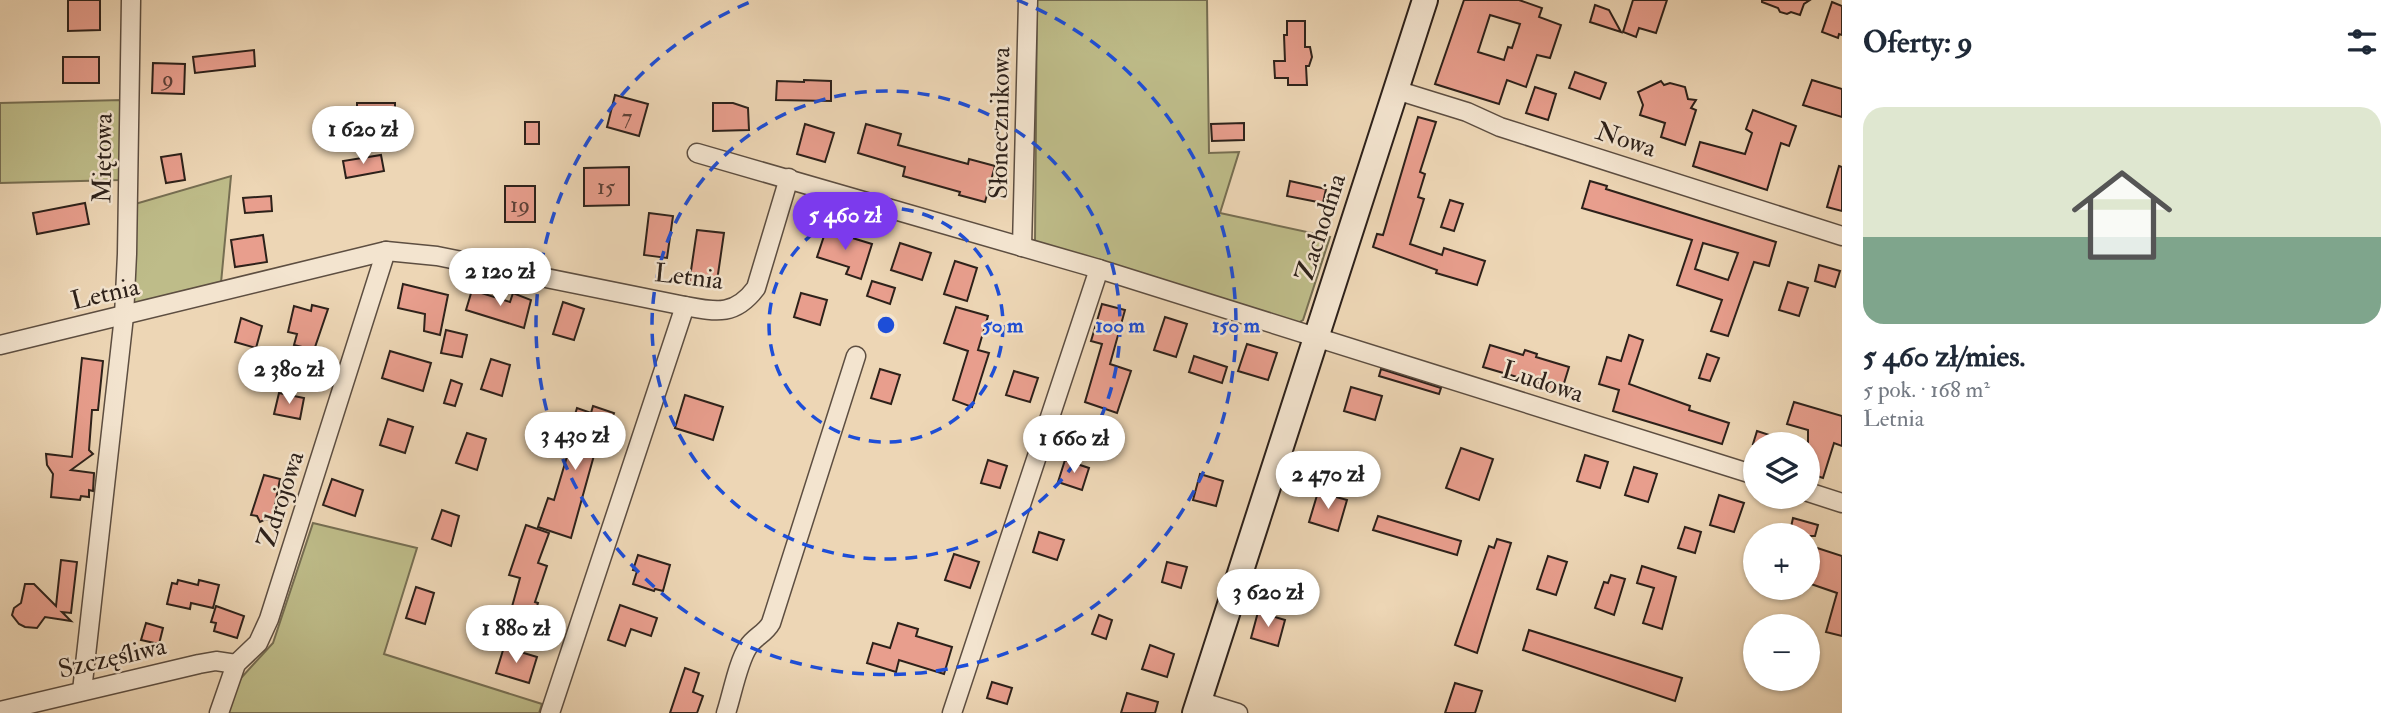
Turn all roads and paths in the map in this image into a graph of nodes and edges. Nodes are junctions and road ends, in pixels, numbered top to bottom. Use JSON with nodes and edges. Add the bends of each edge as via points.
{"nodes":[{"id":1,"x":131,"y":0,"type":"edge"},
{"id":2,"x":1028,"y":0,"type":"edge"},
{"id":3,"x":1425,"y":0,"type":"edge"},
{"id":4,"x":1396,"y":90,"type":"junction"},
{"id":5,"x":697,"y":153,"type":"dead end"},
{"id":6,"x":789,"y":178,"type":"junction"},
{"id":7,"x":1842,"y":236,"type":"edge"},
{"id":8,"x":1022,"y":247,"type":"junction"},
{"id":9,"x":386,"y":251,"type":"junction"},
{"id":10,"x":1099,"y":269,"type":"junction"},
{"id":11,"x":685,"y":306,"type":"junction"},
{"id":12,"x":124,"y":316,"type":"junction"},
{"id":13,"x":1316,"y":337,"type":"junction"},
{"id":14,"x":0,"y":345,"type":"edge"},
{"id":15,"x":856,"y":356,"type":"dead end"},
{"id":16,"x":1743,"y":471,"type":"edge"},
{"id":17,"x":1820,"y":496,"type":"edge"},
{"id":18,"x":1842,"y":503,"type":"edge"},
{"id":19,"x":236,"y":664,"type":"junction"},
{"id":20,"x":82,"y":691,"type":"junction"},
{"id":21,"x":1197,"y":707,"type":"edge"},
{"id":22,"x":0,"y":710,"type":"edge"},
{"id":23,"x":219,"y":713,"type":"edge"},
{"id":24,"x":550,"y":713,"type":"edge"},
{"id":25,"x":726,"y":713,"type":"edge"},
{"id":26,"x":952,"y":713,"type":"edge"},
{"id":27,"x":1238,"y":713,"type":"edge"}],
"edges":[{"from":1,"to":12,"type":"street","name":"Miętowa"},
{"from":2,"to":8,"type":"street","name":"Słonecznikowa"},
{"from":3,"to":4,"type":"street","name":"Zachodnia"},
{"from":4,"to":7,"type":"street","name":"Nowa"},
{"from":4,"to":13,"type":"street","name":"Zachodnia"},
{"from":5,"to":6,"type":"street"},
{"from":6,"to":8,"type":"street"},
{"from":6,"to":11,"type":"street","name":"Letnia","via":[[756,288],[748,299],[727,310]]},
{"from":8,"to":10,"type":"street"},
{"from":9,"to":11,"type":"street","name":"Letnia","via":[[437,256]]},
{"from":9,"to":12,"type":"street","name":"Letnia"},
{"from":9,"to":19,"type":"street","name":"Zdrojowa","via":[[269,619],[258,643]]},
{"from":10,"to":13,"type":"street"},
{"from":10,"to":26,"type":"street"},
{"from":11,"to":24,"type":"street"},
{"from":12,"to":14,"type":"street","name":"Letnia"},
{"from":12,"to":20,"type":"street","name":"Miętowa"},
{"from":13,"to":16,"type":"street","name":"Ludowa"},
{"from":13,"to":21,"type":"street","name":"Zachodnia"},
{"from":15,"to":25,"type":"street","via":[[771,623],[743,656]]},
{"from":17,"to":18,"type":"street"},
{"from":19,"to":20,"type":"street","name":"Szczęśliwa","via":[[216,661]]},
{"from":19,"to":23,"type":"street","name":"Zdrojowa"},
{"from":20,"to":22,"type":"street","name":"Szczęśliwa"},
{"from":21,"to":27,"type":"street"}]}
